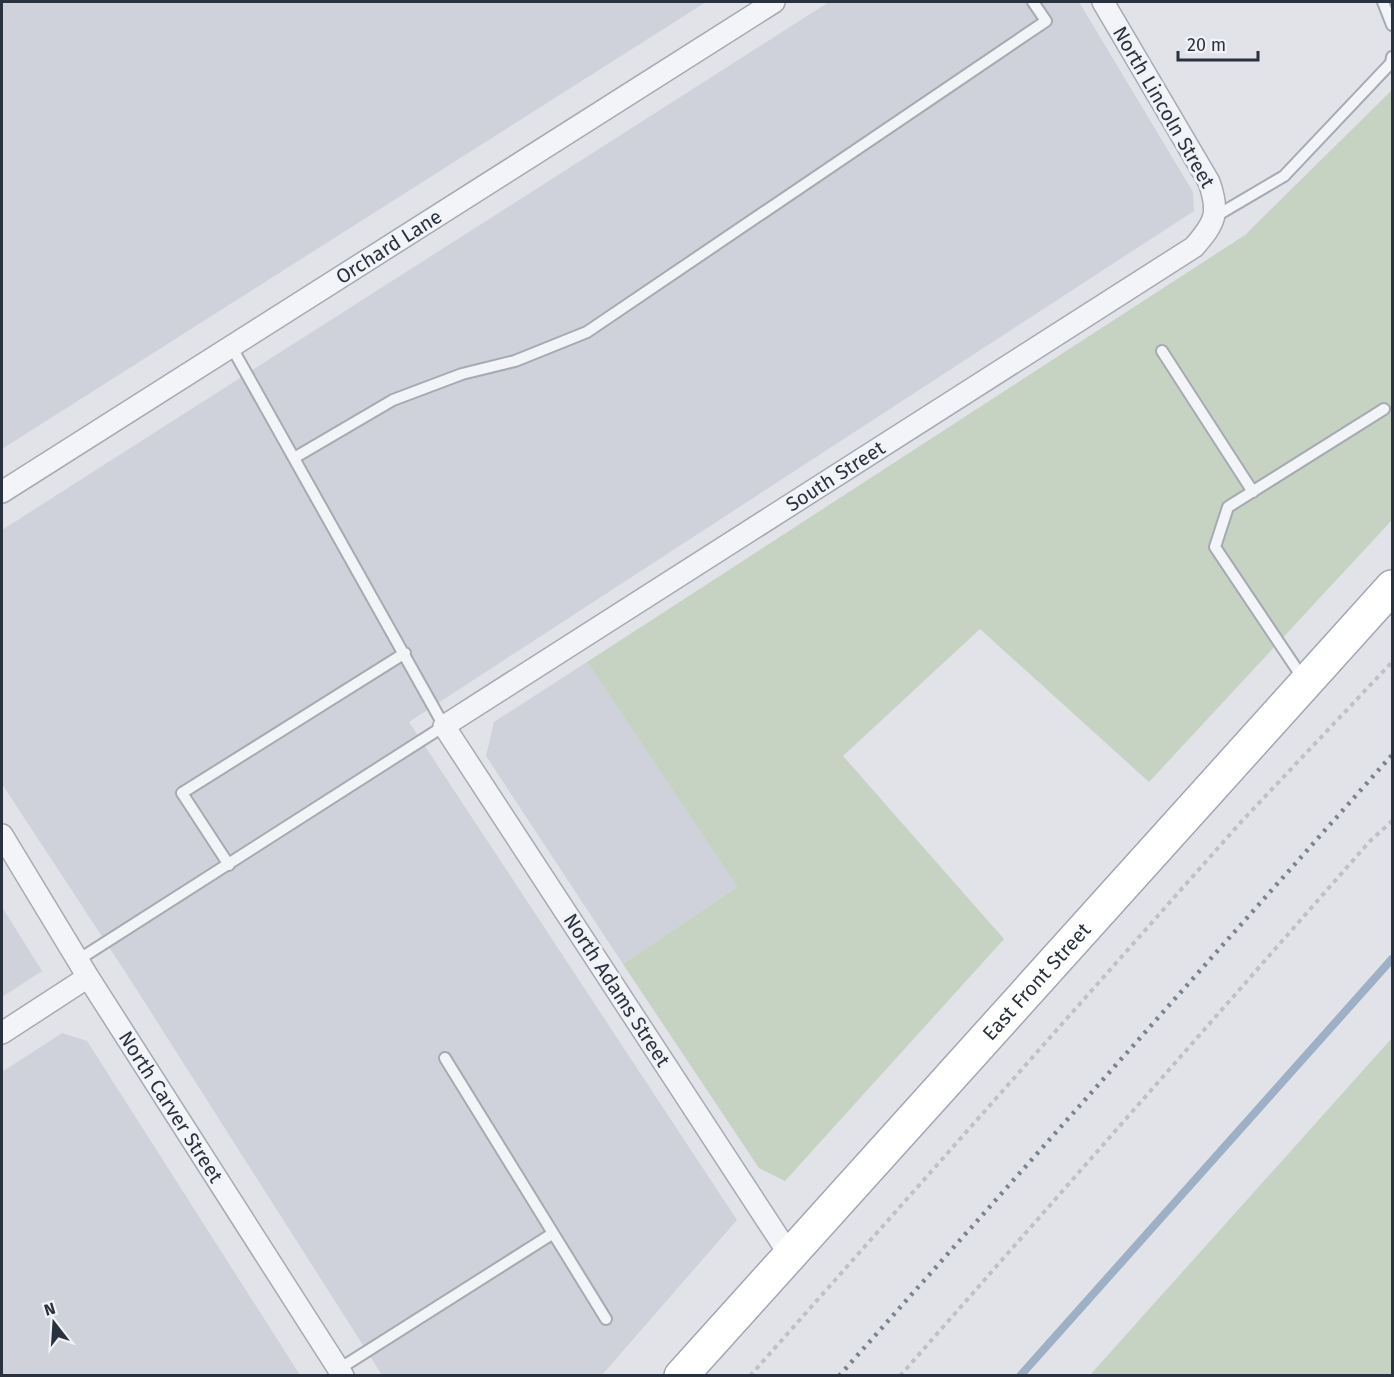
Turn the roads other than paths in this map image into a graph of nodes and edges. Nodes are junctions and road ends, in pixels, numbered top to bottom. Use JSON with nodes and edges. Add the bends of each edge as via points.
{"nodes":[{"id":1,"x":774,"y":2,"type":"edge"},
{"id":2,"x":1033,"y":2,"type":"edge"},
{"id":3,"x":1103,"y":2,"type":"edge"},
{"id":4,"x":1383,"y":2,"type":"edge"},
{"id":5,"x":1392,"y":25,"type":"edge"},
{"id":6,"x":1392,"y":57,"type":"edge"},
{"id":7,"x":1216,"y":216,"type":"junction"},
{"id":8,"x":231,"y":346,"type":"junction"},
{"id":9,"x":1162,"y":351,"type":"dead end"},
{"id":10,"x":1384,"y":409,"type":"dead end"},
{"id":11,"x":294,"y":458,"type":"junction"},
{"id":12,"x":2,"y":492,"type":"edge"},
{"id":13,"x":1253,"y":492,"type":"junction"},
{"id":14,"x":1392,"y":587,"type":"edge"},
{"id":15,"x":405,"y":653,"type":"junction"},
{"id":16,"x":1306,"y":683,"type":"junction"},
{"id":17,"x":444,"y":726,"type":"junction"},
{"id":18,"x":2,"y":835,"type":"edge"},
{"id":19,"x":229,"y":865,"type":"junction"},
{"id":20,"x":83,"y":969,"type":"junction"},
{"id":21,"x":2,"y":1033,"type":"edge"},
{"id":22,"x":445,"y":1058,"type":"dead end"},
{"id":23,"x":552,"y":1234,"type":"junction"},
{"id":24,"x":789,"y":1254,"type":"junction"},
{"id":25,"x":606,"y":1319,"type":"dead end"},
{"id":26,"x":341,"y":1372,"type":"edge"},
{"id":27,"x":681,"y":1376,"type":"edge"}],
"edges":[{"from":1,"to":8,"type":"street","name":"Orchard Lane"},
{"from":2,"to":11,"type":"lane","via":[[1046,21],[587,332],[514,361],[462,374],[393,400]]},
{"from":3,"to":7,"type":"street","name":"North Lincoln Street","via":[[1209,182]]},
{"from":4,"to":5,"type":"lane"},
{"from":6,"to":7,"type":"lane","via":[[1391,63],[1284,176]]},
{"from":7,"to":17,"type":"street","name":"South Street","via":[[1194,248]]},
{"from":8,"to":11,"type":"lane"},
{"from":8,"to":12,"type":"street","name":"Orchard Lane"},
{"from":9,"to":13,"type":"lane"},
{"from":10,"to":13,"type":"lane"},
{"from":11,"to":15,"type":"lane"},
{"from":13,"to":16,"type":"lane","via":[[1228,507],[1215,547]]},
{"from":14,"to":16,"type":"main road","name":"East Front Street"},
{"from":15,"to":17,"type":"lane"},
{"from":15,"to":19,"type":"lane","via":[[182,793]]},
{"from":16,"to":24,"type":"main road","name":"East Front Street"},
{"from":17,"to":19,"type":"lane"},
{"from":17,"to":24,"type":"street","name":"North Adams Street"},
{"from":18,"to":20,"type":"street","name":"North Carver Street"},
{"from":19,"to":20,"type":"lane"},
{"from":20,"to":21,"type":"street"},
{"from":20,"to":26,"type":"street","name":"North Carver Street"},
{"from":22,"to":23,"type":"lane"},
{"from":23,"to":25,"type":"lane"},
{"from":23,"to":26,"type":"lane"},
{"from":24,"to":27,"type":"main road","name":"East Front Street"}]}
